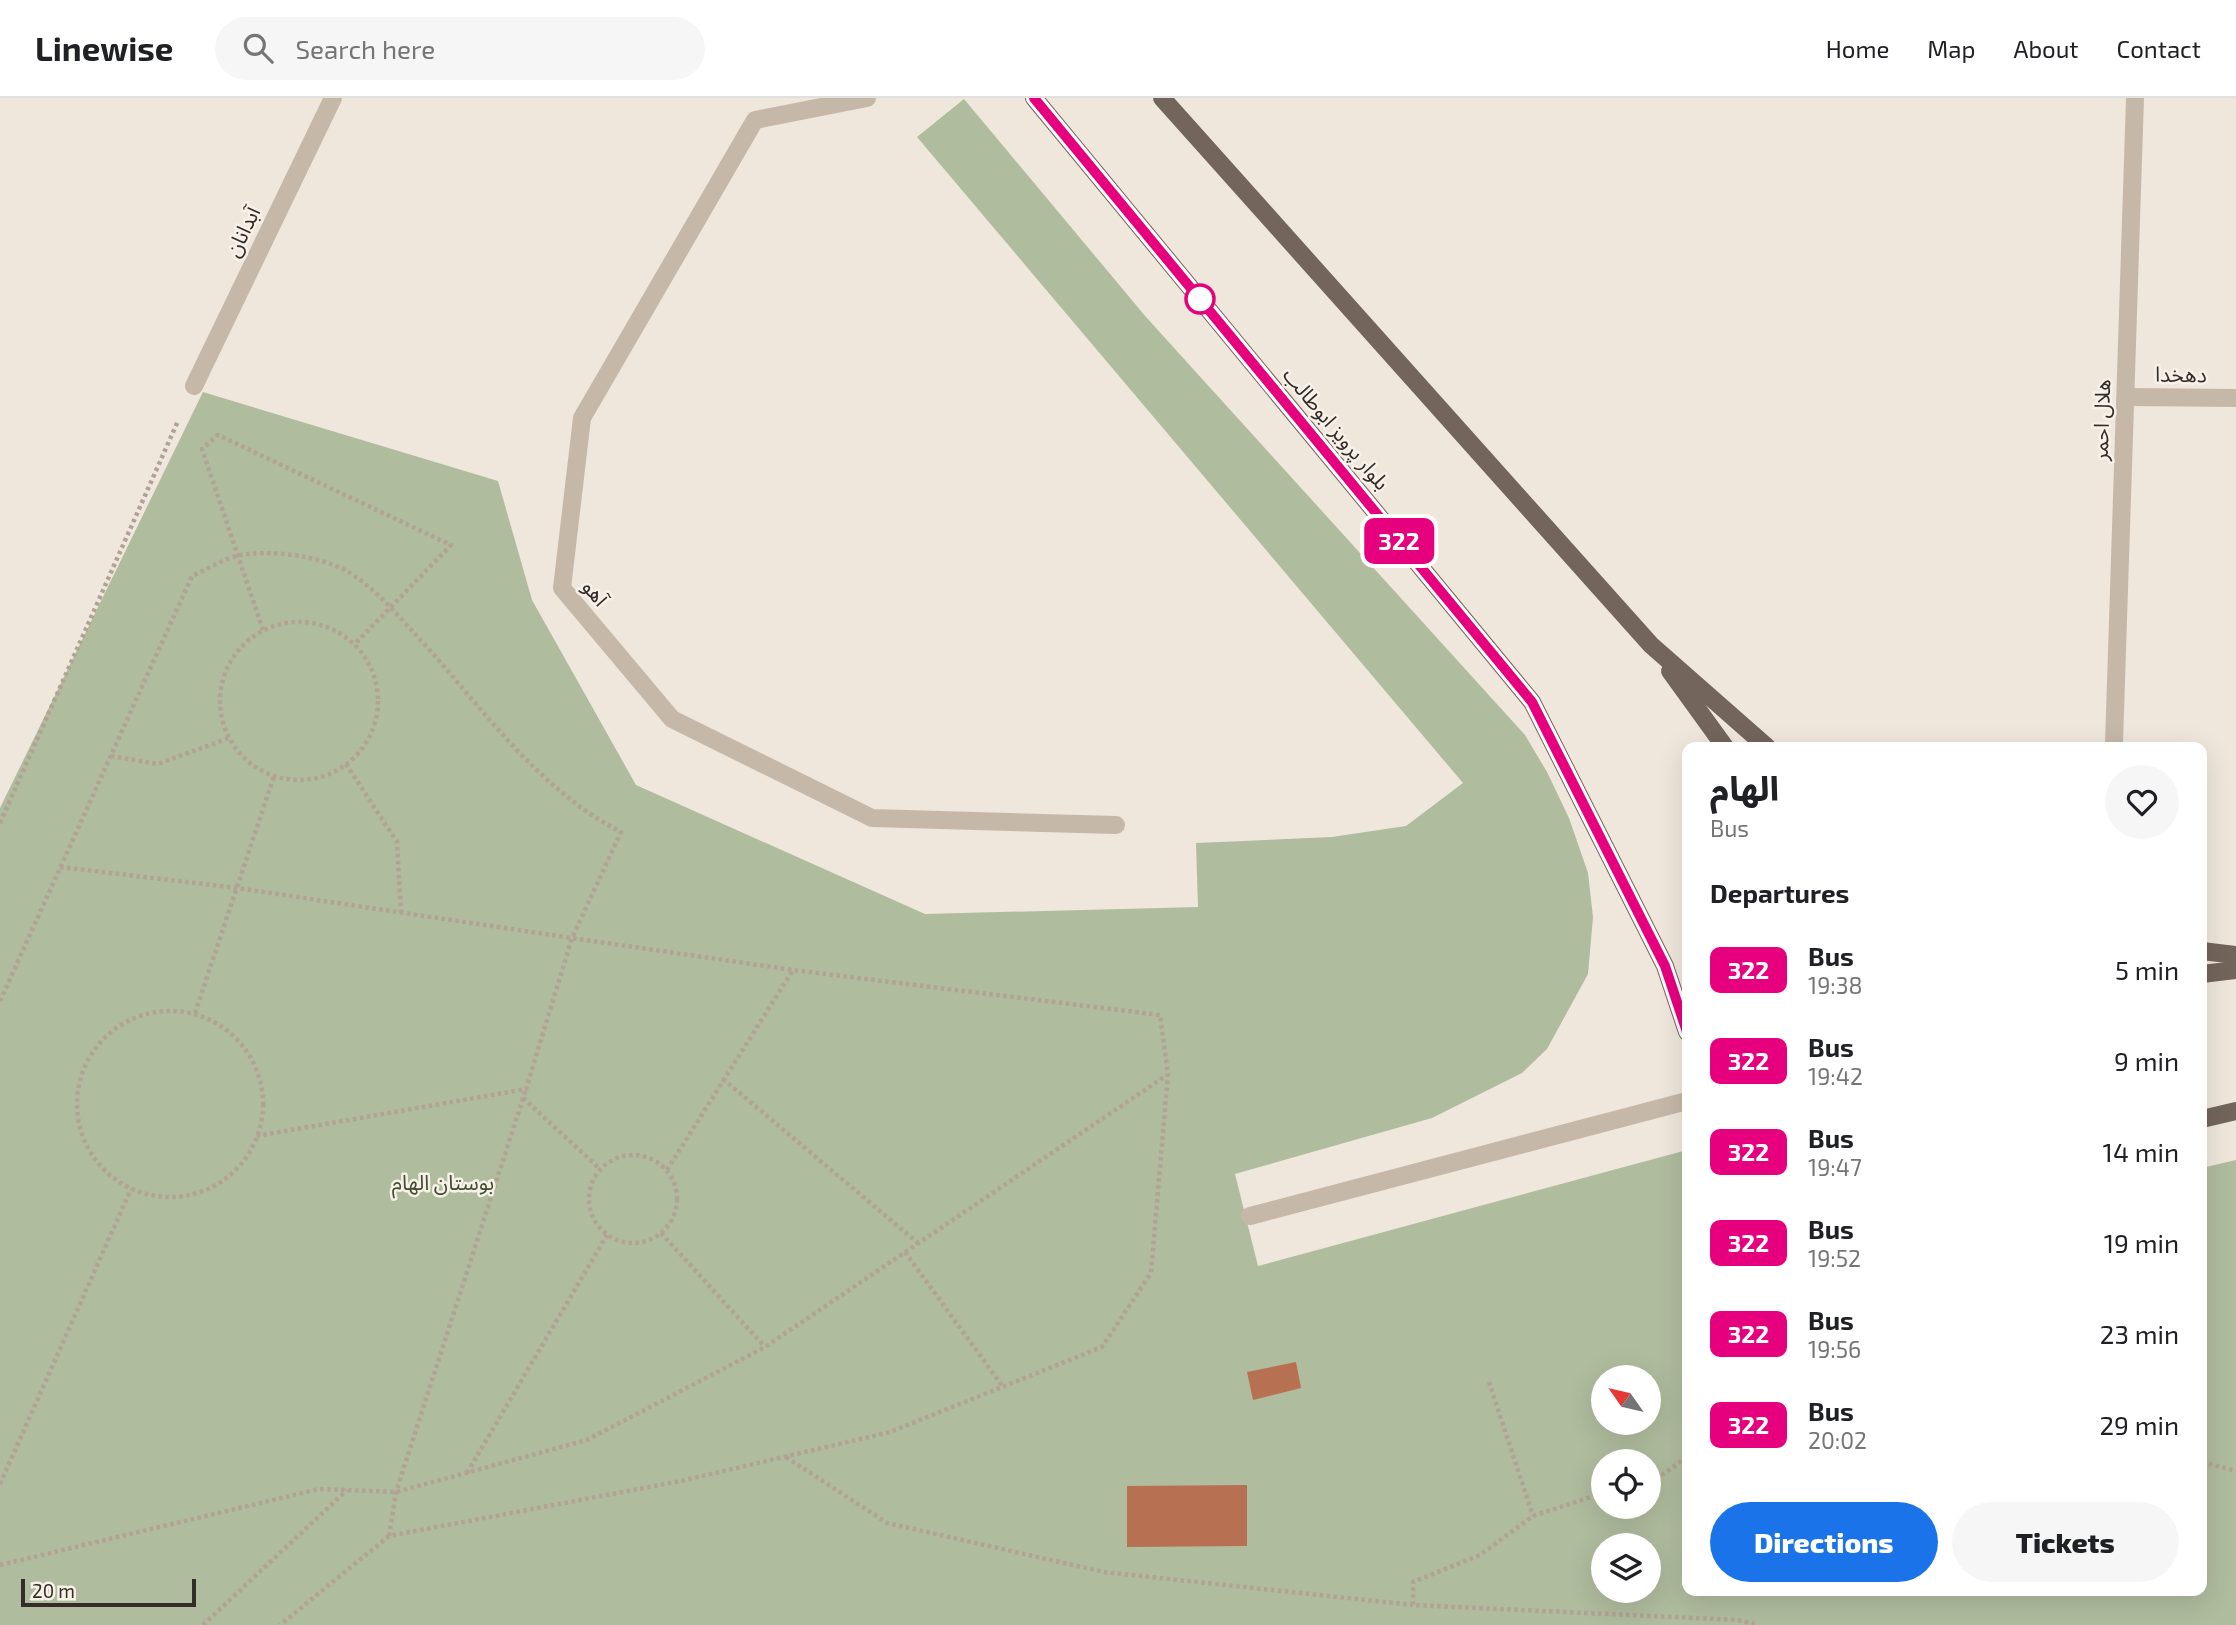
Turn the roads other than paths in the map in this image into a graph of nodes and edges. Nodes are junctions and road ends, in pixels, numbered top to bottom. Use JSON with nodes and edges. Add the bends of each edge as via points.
{"nodes":[{"id":1,"x":332,"y":98,"type":"edge"},
{"id":2,"x":867,"y":98,"type":"edge"},
{"id":3,"x":1034,"y":98,"type":"edge"},
{"id":4,"x":1162,"y":98,"type":"edge"},
{"id":5,"x":2135,"y":98,"type":"edge"},
{"id":6,"x":194,"y":386,"type":"road end"},
{"id":7,"x":2126,"y":397,"type":"junction"},
{"id":8,"x":2236,"y":398,"type":"edge"},
{"id":9,"x":1651,"y":645,"type":"junction"},
{"id":10,"x":1721,"y":742,"type":"edge"},
{"id":11,"x":1761,"y":742,"type":"edge"},
{"id":12,"x":2115,"y":742,"type":"edge"},
{"id":13,"x":1116,"y":825,"type":"dead end"},
{"id":14,"x":2207,"y":952,"type":"edge"},
{"id":15,"x":2236,"y":955,"type":"edge"},
{"id":16,"x":2236,"y":970,"type":"edge"},
{"id":17,"x":2207,"y":973,"type":"edge"},
{"id":18,"x":1682,"y":1017,"type":"edge"},
{"id":19,"x":1682,"y":1102,"type":"edge"},
{"id":20,"x":2236,"y":1111,"type":"edge"},
{"id":21,"x":2207,"y":1118,"type":"edge"},
{"id":22,"x":1250,"y":1216,"type":"dead end"}],
"edges":[{"from":1,"to":6,"type":"street","name":"آبدانان"},
{"from":2,"to":13,"type":"street","name":"آهو","via":[[755,120],[582,418],[562,588],[672,719],[872,818]]},
{"from":3,"to":18,"type":"main road","name":"بلوار پرویز ابوطالب","via":[[1532,702],[1665,966]]},
{"from":4,"to":9,"type":"main road"},
{"from":5,"to":7,"type":"street","name":"هلال احمر"},
{"from":7,"to":8,"type":"street","name":"دهخدا"},
{"from":7,"to":12,"type":"street","name":"هلال احمر"},
{"from":9,"to":10,"type":"main road"},
{"from":9,"to":11,"type":"main road"},
{"from":14,"to":15,"type":"main road"},
{"from":16,"to":17,"type":"main road"},
{"from":19,"to":22,"type":"street"},
{"from":20,"to":21,"type":"main road"}]}
